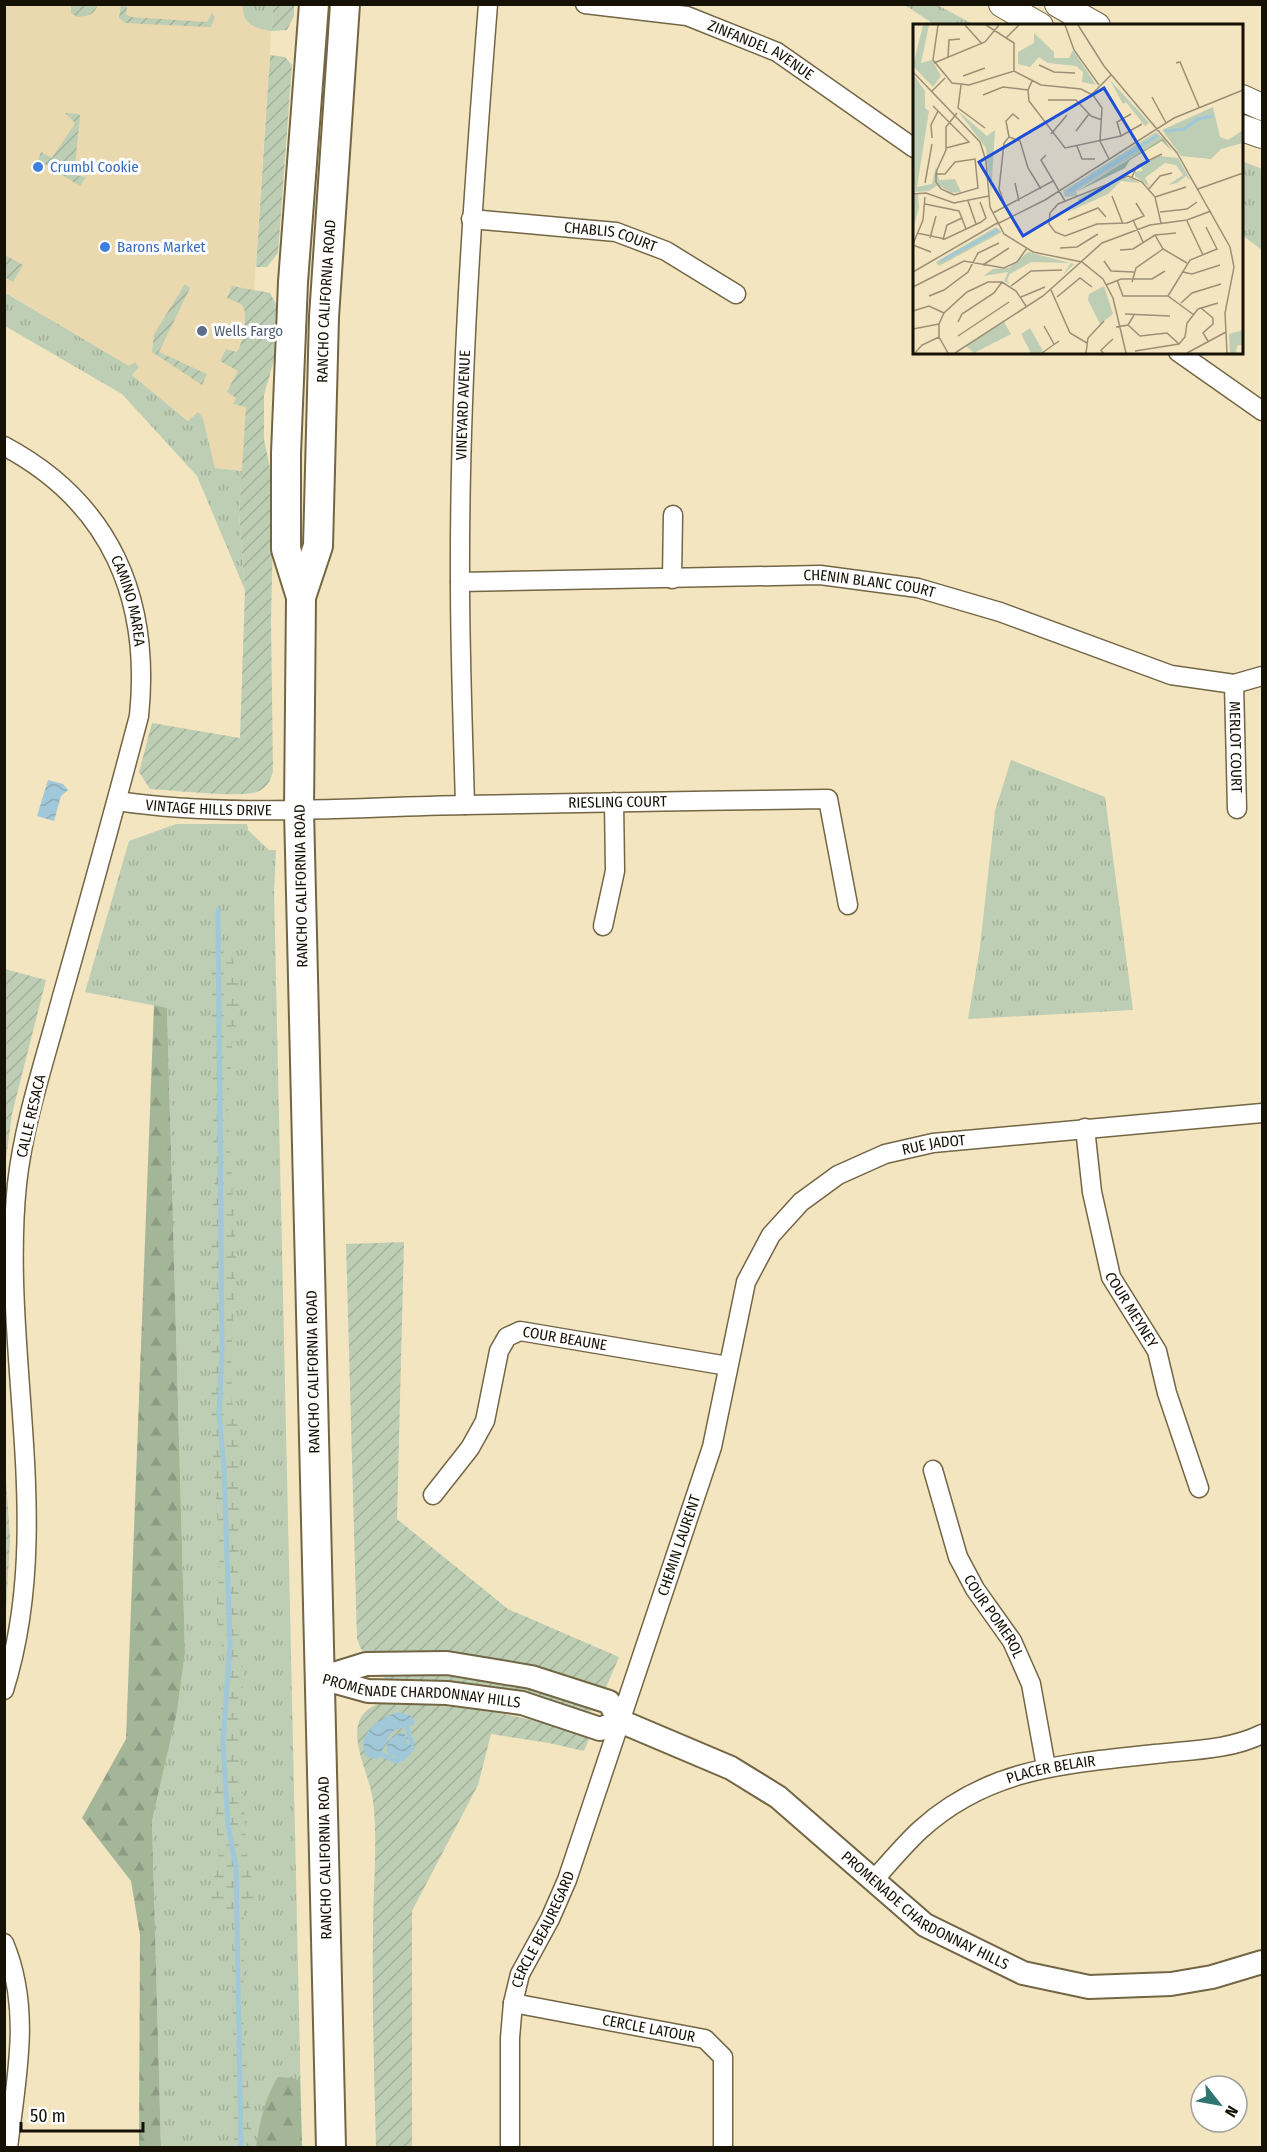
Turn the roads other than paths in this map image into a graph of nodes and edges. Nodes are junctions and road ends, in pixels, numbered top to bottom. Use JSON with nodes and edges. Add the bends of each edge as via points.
{"nodes":[{"id":1,"x":314,"y":4,"type":"edge"},
{"id":2,"x":345,"y":4,"type":"edge"},
{"id":3,"x":488,"y":4,"type":"edge"},
{"id":4,"x":585,"y":4,"type":"edge"},
{"id":5,"x":1002,"y":4,"type":"edge"},
{"id":6,"x":1058,"y":4,"type":"edge"},
{"id":7,"x":1037,"y":24,"type":"edge"},
{"id":8,"x":1093,"y":24,"type":"edge"},
{"id":9,"x":1243,"y":98,"type":"edge"},
{"id":10,"x":1263,"y":107,"type":"edge"},
{"id":11,"x":1243,"y":128,"type":"edge"},
{"id":12,"x":1263,"y":135,"type":"edge"},
{"id":13,"x":913,"y":147,"type":"edge"},
{"id":14,"x":471,"y":219,"type":"junction"},
{"id":15,"x":293,"y":282,"type":"junction"},
{"id":16,"x":736,"y":294,"type":"dead end"},
{"id":17,"x":1181,"y":354,"type":"edge"},
{"id":18,"x":1263,"y":411,"type":"edge"},
{"id":19,"x":4,"y":446,"type":"edge"},
{"id":20,"x":320,"y":454,"type":"junction"},
{"id":21,"x":673,"y":515,"type":"dead end"},
{"id":22,"x":672,"y":579,"type":"junction"},
{"id":23,"x":460,"y":582,"type":"junction"},
{"id":24,"x":301,"y":597,"type":"junction"},
{"id":25,"x":1263,"y":676,"type":"edge"},
{"id":26,"x":1234,"y":684,"type":"junction"},
{"id":27,"x":117,"y":801,"type":"junction"},
{"id":28,"x":614,"y":802,"type":"junction"},
{"id":29,"x":465,"y":805,"type":"junction"},
{"id":30,"x":1237,"y":808,"type":"dead end"},
{"id":31,"x":299,"y":810,"type":"junction"},
{"id":32,"x":848,"y":905,"type":"dead end"},
{"id":33,"x":603,"y":926,"type":"dead end"},
{"id":34,"x":1263,"y":1113,"type":"edge"},
{"id":35,"x":1085,"y":1128,"type":"junction"},
{"id":36,"x":728,"y":1366,"type":"junction"},
{"id":37,"x":933,"y":1470,"type":"dead end"},
{"id":38,"x":1199,"y":1488,"type":"dead end"},
{"id":39,"x":433,"y":1495,"type":"dead end"},
{"id":40,"x":321,"y":1678,"type":"junction"},
{"id":41,"x":4,"y":1690,"type":"edge"},
{"id":42,"x":620,"y":1721,"type":"junction"},
{"id":43,"x":1263,"y":1734,"type":"edge"},
{"id":44,"x":1046,"y":1767,"type":"junction"},
{"id":45,"x":873,"y":1881,"type":"junction"},
{"id":46,"x":4,"y":1944,"type":"edge"},
{"id":47,"x":1263,"y":1962,"type":"edge"},
{"id":48,"x":513,"y":2003,"type":"junction"},
{"id":49,"x":9,"y":2148,"type":"edge"},
{"id":50,"x":331,"y":2148,"type":"edge"},
{"id":51,"x":510,"y":2148,"type":"edge"},
{"id":52,"x":723,"y":2148,"type":"edge"}],
"edges":[{"from":1,"to":15,"type":"main road","name":"RANCHO CALIFORNIA ROAD"},
{"from":2,"to":20,"type":"main road","name":"RANCHO CALIFORNIA ROAD","via":[[324,317]]},
{"from":3,"to":14,"type":"street","name":"VINEYARD AVENUE"},
{"from":4,"to":13,"type":"street","name":"ZINFANDEL AVENUE","via":[[687,16],[777,52]]},
{"from":5,"to":7,"type":"main road"},
{"from":6,"to":8,"type":"main road"},
{"from":9,"to":10,"type":"main road"},
{"from":11,"to":12,"type":"main road"},
{"from":14,"to":16,"type":"street","name":"CHABLIS COURT","via":[[616,232],[666,250]]},
{"from":14,"to":23,"type":"street","name":"VINEYARD AVENUE"},
{"from":15,"to":20,"type":"main road","via":[[311,304],[308,421]]},
{"from":15,"to":24,"type":"main road","name":"RANCHO CALIFORNIA ROAD","via":[[286,549]]},
{"from":17,"to":18,"type":"street"},
{"from":19,"to":27,"type":"street","name":"CAMINO MAREA","via":[[51,477],[82,507],[108,541],[135,608],[143,682],[139,716]]},
{"from":20,"to":24,"type":"main road","name":"RANCHO CALIFORNIA ROAD","via":[[318,546]]},
{"from":21,"to":22,"type":"street"},
{"from":22,"to":23,"type":"street","name":"CHENIN BLANC COURT"},
{"from":22,"to":26,"type":"street","name":"CHENIN BLANC COURT","via":[[820,575],[918,588],[1000,612],[1171,675]]},
{"from":23,"to":29,"type":"street","name":"VINEYARD AVENUE"},
{"from":24,"to":31,"type":"main road","name":"RANCHO CALIFORNIA ROAD"},
{"from":25,"to":26,"type":"street","name":"CHENIN BLANC COURT"},
{"from":26,"to":30,"type":"street","name":"MERLOT COURT"},
{"from":27,"to":31,"type":"street","name":"VINTAGE HILLS DRIVE","via":[[195,810]]},
{"from":27,"to":41,"type":"street","name":"CALLE RESACA","via":[[32,1102],[16,1184],[14,1258],[27,1548],[25,1604]]},
{"from":28,"to":29,"type":"street","name":"RIESLING COURT"},
{"from":28,"to":32,"type":"street","name":"RIESLING COURT","via":[[828,799]]},
{"from":28,"to":33,"type":"street","via":[[615,871]]},
{"from":29,"to":31,"type":"street","name":"RIESLING COURT"},
{"from":31,"to":40,"type":"main road","name":"RANCHO CALIFORNIA ROAD"},
{"from":34,"to":35,"type":"street","name":"RUE JADOT"},
{"from":35,"to":36,"type":"street","name":"RUE JADOT","via":[[933,1143],[885,1154],[838,1175],[801,1202],[771,1234],[746,1282]]},
{"from":35,"to":38,"type":"street","name":"COUR MEYNEY","via":[[1092,1192],[1111,1277],[1157,1351]]},
{"from":36,"to":39,"type":"street","name":"COUR BEAUNE","via":[[520,1331],[507,1337],[499,1351],[484,1421],[470,1448]]},
{"from":36,"to":42,"type":"street","name":"CHEMIN LAURENT","via":[[712,1447]]},
{"from":37,"to":44,"type":"street","name":"COUR POMEROL","via":[[958,1557],[975,1589],[1012,1641],[1031,1684]]},
{"from":40,"to":42,"type":"street","name":"PROMENADE CHARDONNAY HILLS","via":[[368,1691],[447,1693],[522,1703],[600,1729]]},
{"from":40,"to":50,"type":"main road","name":"RANCHO CALIFORNIA ROAD"},
{"from":42,"to":45,"type":"street","name":"PROMENADE CHARDONNAY HILLS","via":[[731,1768],[778,1797]]},
{"from":42,"to":48,"type":"street","name":"CERCLE BEAUREGARD","via":[[567,1880],[520,1974]]},
{"from":43,"to":44,"type":"street","name":"PLACER BELAIR","via":[[1218,1747]]},
{"from":44,"to":45,"type":"street","name":"PLACER BELAIR","via":[[1003,1779],[957,1802],[920,1830]]},
{"from":45,"to":47,"type":"street","name":"PROMENADE CHARDONNAY HILLS","via":[[935,1930],[1023,1973],[1089,1987],[1172,1984]]},
{"from":46,"to":49,"type":"street","via":[[18,1986],[22,2031]]},
{"from":48,"to":51,"type":"street","name":"CERCLE BEAUREGARD"},
{"from":48,"to":52,"type":"street","name":"CERCLE LATOUR","via":[[705,2039],[723,2057]]}]}
